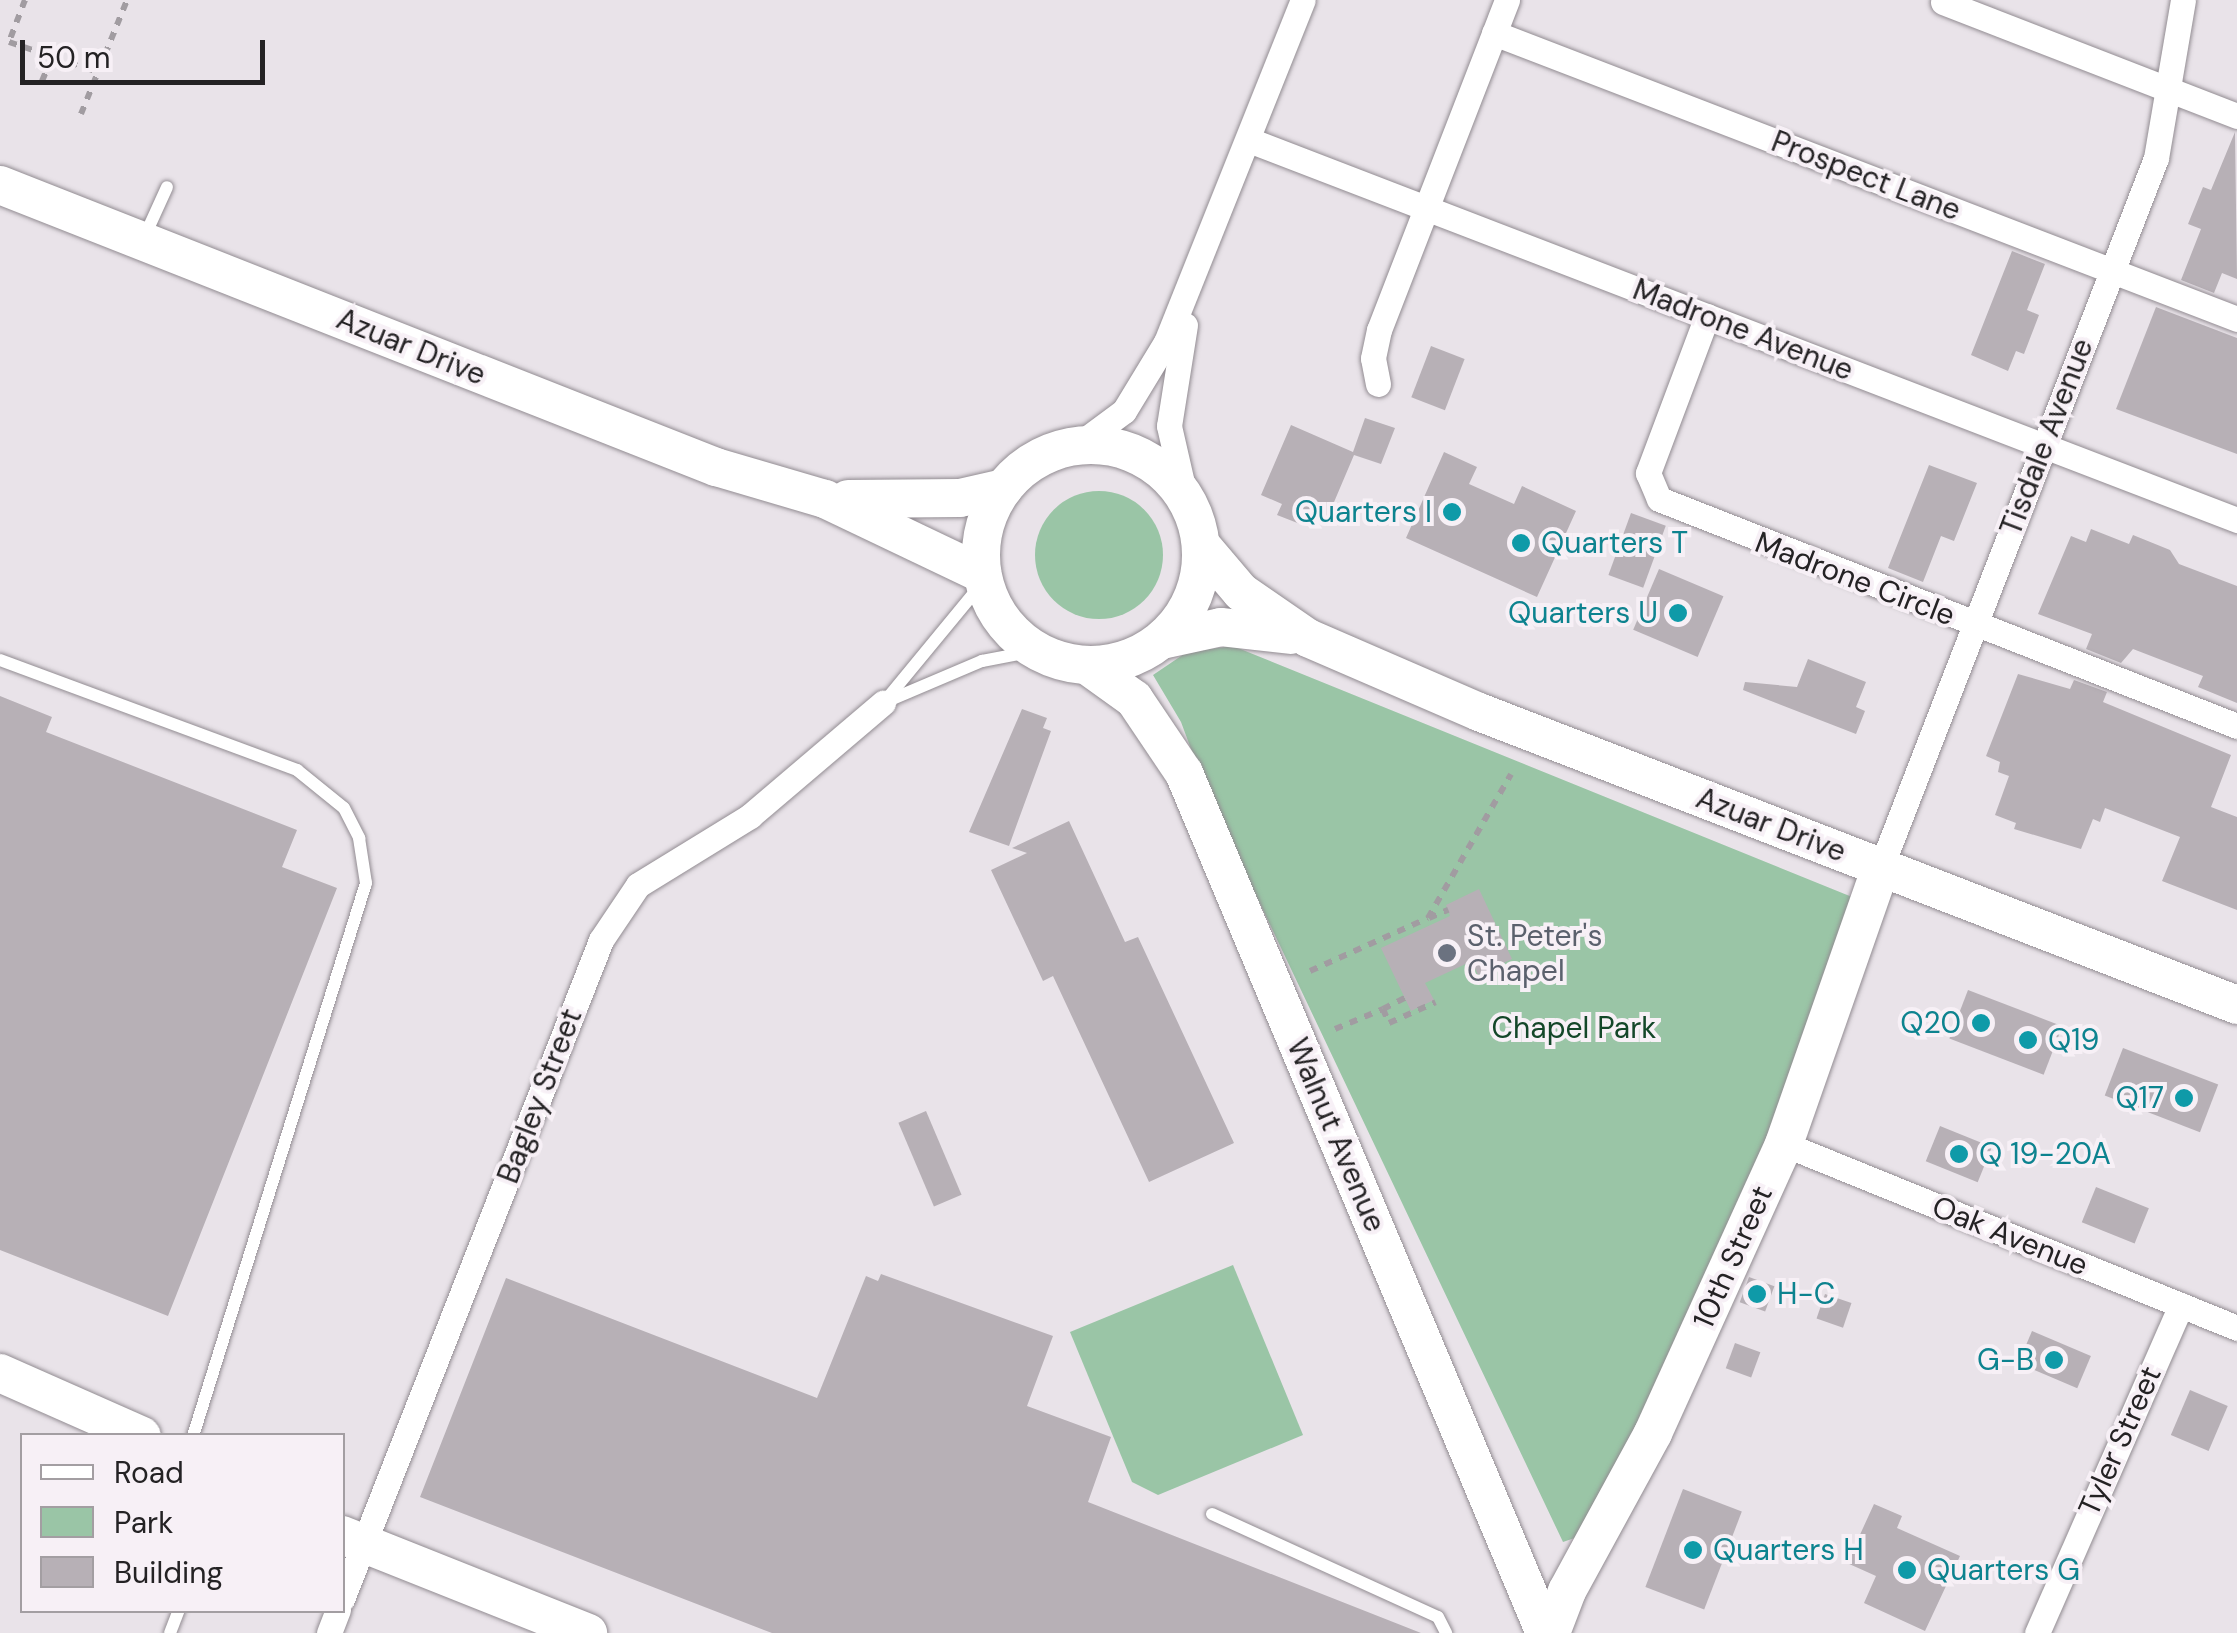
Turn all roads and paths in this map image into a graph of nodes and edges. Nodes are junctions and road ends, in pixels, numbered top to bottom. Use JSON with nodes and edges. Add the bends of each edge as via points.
{"nodes":[{"id":1,"x":24,"y":0,"type":"edge"},
{"id":2,"x":127,"y":0,"type":"edge"},
{"id":3,"x":1302,"y":0,"type":"edge"},
{"id":4,"x":1507,"y":0,"type":"edge"},
{"id":5,"x":2183,"y":0,"type":"edge"},
{"id":6,"x":1943,"y":2,"type":"edge"},
{"id":7,"x":1494,"y":32,"type":"junction"},
{"id":8,"x":52,"y":56,"type":"junction"},
{"id":9,"x":98,"y":72,"type":"junction"},
{"id":10,"x":42,"y":81,"type":"dead end"},
{"id":11,"x":2172,"y":90,"type":"junction"},
{"id":12,"x":81,"y":114,"type":"dead end"},
{"id":13,"x":2237,"y":116,"type":"edge"},
{"id":14,"x":1249,"y":140,"type":"junction"},
{"id":15,"x":0,"y":185,"type":"edge"},
{"id":16,"x":167,"y":187,"type":"dead end"},
{"id":17,"x":1426,"y":208,"type":"junction"},
{"id":18,"x":143,"y":240,"type":"junction"},
{"id":19,"x":2112,"y":270,"type":"junction"},
{"id":20,"x":1194,"y":284,"type":"junction"},
{"id":21,"x":1707,"y":316,"type":"junction"},
{"id":22,"x":2237,"y":319,"type":"edge"},
{"id":23,"x":1378,"y":384,"type":"dead end"},
{"id":24,"x":1078,"y":445,"type":"junction"},
{"id":25,"x":2044,"y":446,"type":"junction"},
{"id":26,"x":1004,"y":488,"type":"junction"},
{"id":27,"x":1186,"y":496,"type":"junction"},
{"id":28,"x":826,"y":498,"type":"junction"},
{"id":29,"x":2237,"y":520,"type":"edge"},
{"id":30,"x":1202,"y":546,"type":"junction"},
{"id":31,"x":983,"y":577,"type":"junction"},
{"id":32,"x":1974,"y":625,"type":"junction"},
{"id":33,"x":1308,"y":638,"type":"junction"},
{"id":34,"x":1162,"y":640,"type":"junction"},
{"id":35,"x":1035,"y":650,"type":"junction"},
{"id":36,"x":0,"y":660,"type":"edge"},
{"id":37,"x":1088,"y":666,"type":"junction"},
{"id":38,"x":883,"y":703,"type":"junction"},
{"id":39,"x":2237,"y":726,"type":"edge"},
{"id":40,"x":1511,"y":774,"type":"dead end"},
{"id":41,"x":1881,"y":867,"type":"junction"},
{"id":42,"x":1448,"y":910,"type":"dead end"},
{"id":43,"x":1428,"y":918,"type":"junction"},
{"id":44,"x":1310,"y":971,"type":"dead end"},
{"id":45,"x":1405,"y":998,"type":"dead end"},
{"id":46,"x":1436,"y":1002,"type":"dead end"},
{"id":47,"x":2237,"y":1005,"type":"edge"},
{"id":48,"x":1383,"y":1009,"type":"junction"},
{"id":49,"x":1335,"y":1028,"type":"dead end"},
{"id":50,"x":1784,"y":1144,"type":"junction"},
{"id":51,"x":2181,"y":1305,"type":"junction"},
{"id":52,"x":2237,"y":1328,"type":"edge"},
{"id":53,"x":0,"y":1372,"type":"edge"},
{"id":54,"x":135,"y":1433,"type":"edge"},
{"id":55,"x":194,"y":1433,"type":"edge"},
{"id":56,"x":1212,"y":1514,"type":"dead end"},
{"id":57,"x":354,"y":1540,"type":"edge"},
{"id":58,"x":345,"y":1584,"type":"edge"},
{"id":59,"x":588,"y":1633,"type":"edge"},
{"id":60,"x":1446,"y":1633,"type":"edge"},
{"id":61,"x":1548,"y":1633,"type":"edge"},
{"id":62,"x":2036,"y":1633,"type":"edge"}],
"edges":[{"from":1,"to":8,"type":"path","via":[[9,42]]},
{"from":2,"to":9,"type":"path"},
{"from":3,"to":14,"type":"street"},
{"from":4,"to":7,"type":"street"},
{"from":5,"to":11,"type":"street","name":"Tisdale Avenue"},
{"from":6,"to":11,"type":"street"},
{"from":7,"to":17,"type":"street"},
{"from":7,"to":19,"type":"street","name":"Prospect Lane"},
{"from":8,"to":9,"type":"path"},
{"from":8,"to":10,"type":"path"},
{"from":9,"to":12,"type":"path"},
{"from":11,"to":13,"type":"street"},
{"from":11,"to":19,"type":"street","name":"Tisdale Avenue","via":[[2156,158]]},
{"from":14,"to":17,"type":"street","name":"Madrone Avenue"},
{"from":14,"to":20,"type":"street"},
{"from":15,"to":18,"type":"main road","name":"Azuar Drive"},
{"from":16,"to":18,"type":"lane"},
{"from":17,"to":21,"type":"street","name":"Madrone Avenue"},
{"from":17,"to":23,"type":"street","via":[[1379,330],[1373,358]]},
{"from":18,"to":28,"type":"main road","name":"Azuar Drive","via":[[716,467]]},
{"from":19,"to":22,"type":"street","name":"Prospect Lane"},
{"from":19,"to":25,"type":"street","name":"Tisdale Avenue"},
{"from":20,"to":24,"type":"street","via":[[1124,411]]},
{"from":20,"to":27,"type":"street","via":[[1169,426]]},
{"from":21,"to":25,"type":"street","name":"Madrone Avenue"},
{"from":21,"to":32,"type":"street","name":"Madrone Circle","via":[[1648,473],[1658,499]]},
{"from":24,"to":26,"type":"main road","via":[[1024,467]]},
{"from":24,"to":27,"type":"main road","via":[[1131,452],[1156,465]]},
{"from":25,"to":29,"type":"street","name":"Madrone Avenue"},
{"from":25,"to":32,"type":"street","name":"Tisdale Avenue"},
{"from":26,"to":28,"type":"main road","name":"Azuar Drive","via":[[960,498]]},
{"from":26,"to":31,"type":"main road","via":[[981,543]]},
{"from":27,"to":30,"type":"main road"},
{"from":28,"to":31,"type":"main road","name":"Azuar Drive"},
{"from":30,"to":33,"type":"main road","name":"Azuar Drive","via":[[1241,592]]},
{"from":30,"to":34,"type":"main road","via":[[1193,598]]},
{"from":31,"to":35,"type":"main road","via":[[999,616]]},
{"from":31,"to":38,"type":"lane","name":"Bagley Street"},
{"from":32,"to":39,"type":"street","name":"Madrone Circle"},
{"from":32,"to":41,"type":"street","name":"Tisdale Avenue"},
{"from":33,"to":34,"type":"main road","name":"Azuar Drive","via":[[1221,627]]},
{"from":33,"to":41,"type":"main road","name":"Azuar Drive","via":[[1479,712]]},
{"from":34,"to":37,"type":"main road","via":[[1139,655]]},
{"from":35,"to":37,"type":"main road"},
{"from":35,"to":38,"type":"lane","name":"Bagley Street","via":[[982,661]]},
{"from":36,"to":55,"type":"lane","via":[[297,770],[344,808],[359,838],[366,883]]},
{"from":37,"to":61,"type":"main road","name":"Walnut Avenue","via":[[1134,699],[1184,773]]},
{"from":38,"to":57,"type":"street","name":"Bagley Street","via":[[750,816],[638,886],[601,940]]},
{"from":40,"to":43,"type":"path"},
{"from":41,"to":47,"type":"main road","name":"Azuar Drive"},
{"from":41,"to":50,"type":"main road","name":"10th Street"},
{"from":42,"to":43,"type":"path"},
{"from":43,"to":44,"type":"path"},
{"from":45,"to":48,"type":"path"},
{"from":46,"to":48,"type":"path","via":[[1389,1023]]},
{"from":48,"to":49,"type":"path"},
{"from":50,"to":51,"type":"street","name":"Oak Avenue"},
{"from":50,"to":61,"type":"main road","name":"10th Street","via":[[1654,1432]]},
{"from":51,"to":52,"type":"street","name":"Oak Avenue"},
{"from":51,"to":62,"type":"street","name":"Tyler Street"},
{"from":53,"to":54,"type":"main road"},
{"from":56,"to":60,"type":"lane","via":[[1438,1617]]},
{"from":57,"to":58,"type":"street","name":"Bagley Street"},
{"from":57,"to":59,"type":"main road"}]}
